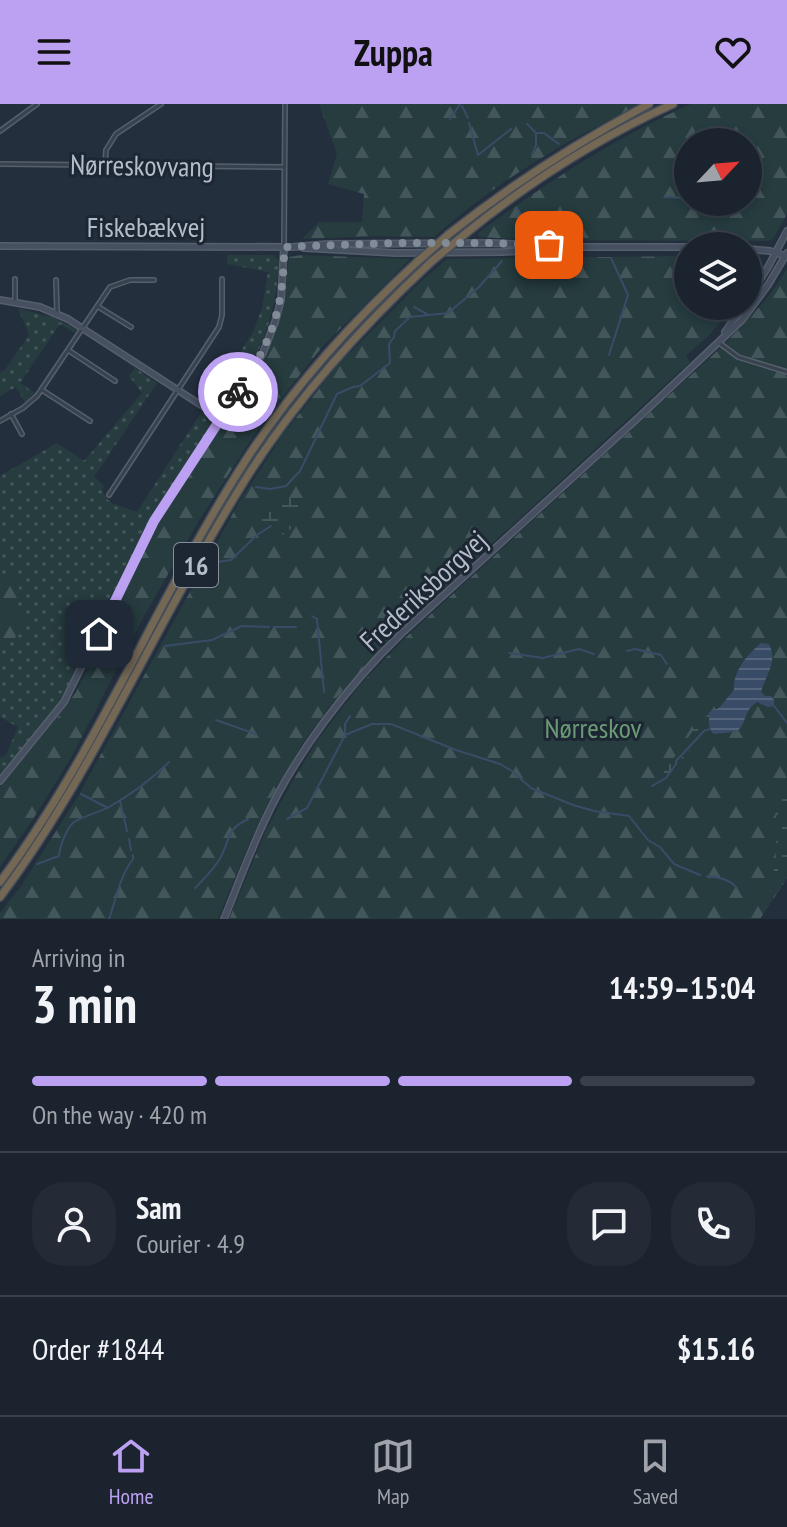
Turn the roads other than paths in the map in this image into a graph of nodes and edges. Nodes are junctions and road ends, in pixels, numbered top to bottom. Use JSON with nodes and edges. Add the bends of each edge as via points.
{"nodes":[{"id":1,"x":37,"y":104,"type":"edge"},
{"id":2,"x":161,"y":104,"type":"edge"},
{"id":3,"x":285,"y":104,"type":"edge"},
{"id":4,"x":649,"y":104,"type":"edge"},
{"id":5,"x":673,"y":104,"type":"edge"},
{"id":6,"x":0,"y":131,"type":"edge"},
{"id":7,"x":0,"y":164,"type":"edge"},
{"id":8,"x":105,"y":165,"type":"junction"},
{"id":9,"x":284,"y":167,"type":"junction"},
{"id":10,"x":787,"y":231,"type":"edge"},
{"id":11,"x":0,"y":246,"type":"edge"},
{"id":12,"x":284,"y":247,"type":"junction"},
{"id":13,"x":292,"y":247,"type":"junction"},
{"id":14,"x":579,"y":247,"type":"junction"},
{"id":15,"x":674,"y":247,"type":"edge"},
{"id":16,"x":762,"y":251,"type":"edge"},
{"id":17,"x":776,"y":253,"type":"junction"},
{"id":18,"x":786,"y":255,"type":"edge"},
{"id":19,"x":762,"y":276,"type":"edge"},
{"id":20,"x":15,"y":279,"type":"dead end"},
{"id":21,"x":222,"y":279,"type":"dead end"},
{"id":22,"x":56,"y":280,"type":"dead end"},
{"id":23,"x":154,"y":280,"type":"dead end"},
{"id":24,"x":0,"y":300,"type":"edge"},
{"id":25,"x":15,"y":301,"type":"junction"},
{"id":26,"x":97,"y":306,"type":"junction"},
{"id":27,"x":57,"y":313,"type":"junction"},
{"id":28,"x":733,"y":320,"type":"edge"},
{"id":29,"x":131,"y":327,"type":"dead end"},
{"id":30,"x":83,"y":328,"type":"junction"},
{"id":31,"x":718,"y":342,"type":"junction"},
{"id":32,"x":68,"y":350,"type":"junction"},
{"id":33,"x":787,"y":372,"type":"edge"},
{"id":34,"x":115,"y":381,"type":"dead end"},
{"id":35,"x":41,"y":389,"type":"junction"},
{"id":36,"x":178,"y":390,"type":"junction"},
{"id":37,"x":11,"y":414,"type":"junction"},
{"id":38,"x":221,"y":418,"type":"junction"},
{"id":39,"x":0,"y":421,"type":"edge"},
{"id":40,"x":90,"y":421,"type":"dead end"},
{"id":41,"x":22,"y":434,"type":"dead end"},
{"id":42,"x":109,"y":495,"type":"dead end"},
{"id":43,"x":0,"y":781,"type":"edge"},
{"id":44,"x":0,"y":882,"type":"edge"},
{"id":45,"x":0,"y":897,"type":"edge"},
{"id":46,"x":224,"y":919,"type":"edge"}],
"edges":[{"from":1,"to":6,"type":"street"},
{"from":2,"to":8,"type":"street","via":[[116,134],[106,150]]},
{"from":3,"to":9,"type":"street"},
{"from":4,"to":44,"type":"highway","number":"16","bridge":true,"via":[[548,162],[449,234],[381,295],[324,357],[246,461],[207,524],[78,761]]},
{"from":5,"to":45,"type":"highway","number":"16","bridge":true,"via":[[616,132],[505,202],[388,301],[305,394],[216,528],[87,765]]},
{"from":7,"to":8,"type":"street","name":"Nørreskovvang"},
{"from":8,"to":9,"type":"street","name":"Nørreskovvang"},
{"from":9,"to":12,"type":"street"},
{"from":10,"to":17,"type":"street"},
{"from":11,"to":12,"type":"street","name":"Fiskebækvej"},
{"from":12,"to":13,"type":"street","name":"Fiskebækvej"},
{"from":12,"to":38,"type":"street","via":[[281,300],[271,333]]},
{"from":13,"to":14,"type":"street","name":"Fiskebækvej"},
{"from":13,"to":14,"type":"street","name":"Fiskebækvej","via":[[396,253]]},
{"from":14,"to":15,"type":"street","name":"Fiskebækvej"},
{"from":16,"to":17,"type":"street"},
{"from":17,"to":18,"type":"street"},
{"from":17,"to":19,"type":"street"},
{"from":18,"to":31,"type":"street","name":"Frederiksborgvej","via":[[743,319]]},
{"from":20,"to":25,"type":"street"},
{"from":21,"to":36,"type":"street","via":[[219,327]]},
{"from":22,"to":27,"type":"street"},
{"from":23,"to":26,"type":"street","via":[[123,281],[110,287]]},
{"from":24,"to":25,"type":"street"},
{"from":25,"to":27,"type":"street"},
{"from":26,"to":29,"type":"street"},
{"from":26,"to":30,"type":"street"},
{"from":27,"to":30,"type":"street"},
{"from":28,"to":31,"type":"street","name":"Frederiksborgvej"},
{"from":30,"to":32,"type":"street"},
{"from":30,"to":36,"type":"street"},
{"from":31,"to":33,"type":"street","via":[[738,357]]},
{"from":31,"to":46,"type":"street","name":"Frederiksborgvej","via":[[402,633],[349,691],[302,755],[265,820]]},
{"from":32,"to":34,"type":"street"},
{"from":32,"to":35,"type":"street"},
{"from":35,"to":37,"type":"street"},
{"from":35,"to":40,"type":"street"},
{"from":36,"to":38,"type":"street"},
{"from":36,"to":42,"type":"street"},
{"from":37,"to":39,"type":"street"},
{"from":37,"to":41,"type":"street"},
{"from":38,"to":43,"type":"street","via":[[154,521],[64,702]]}]}
